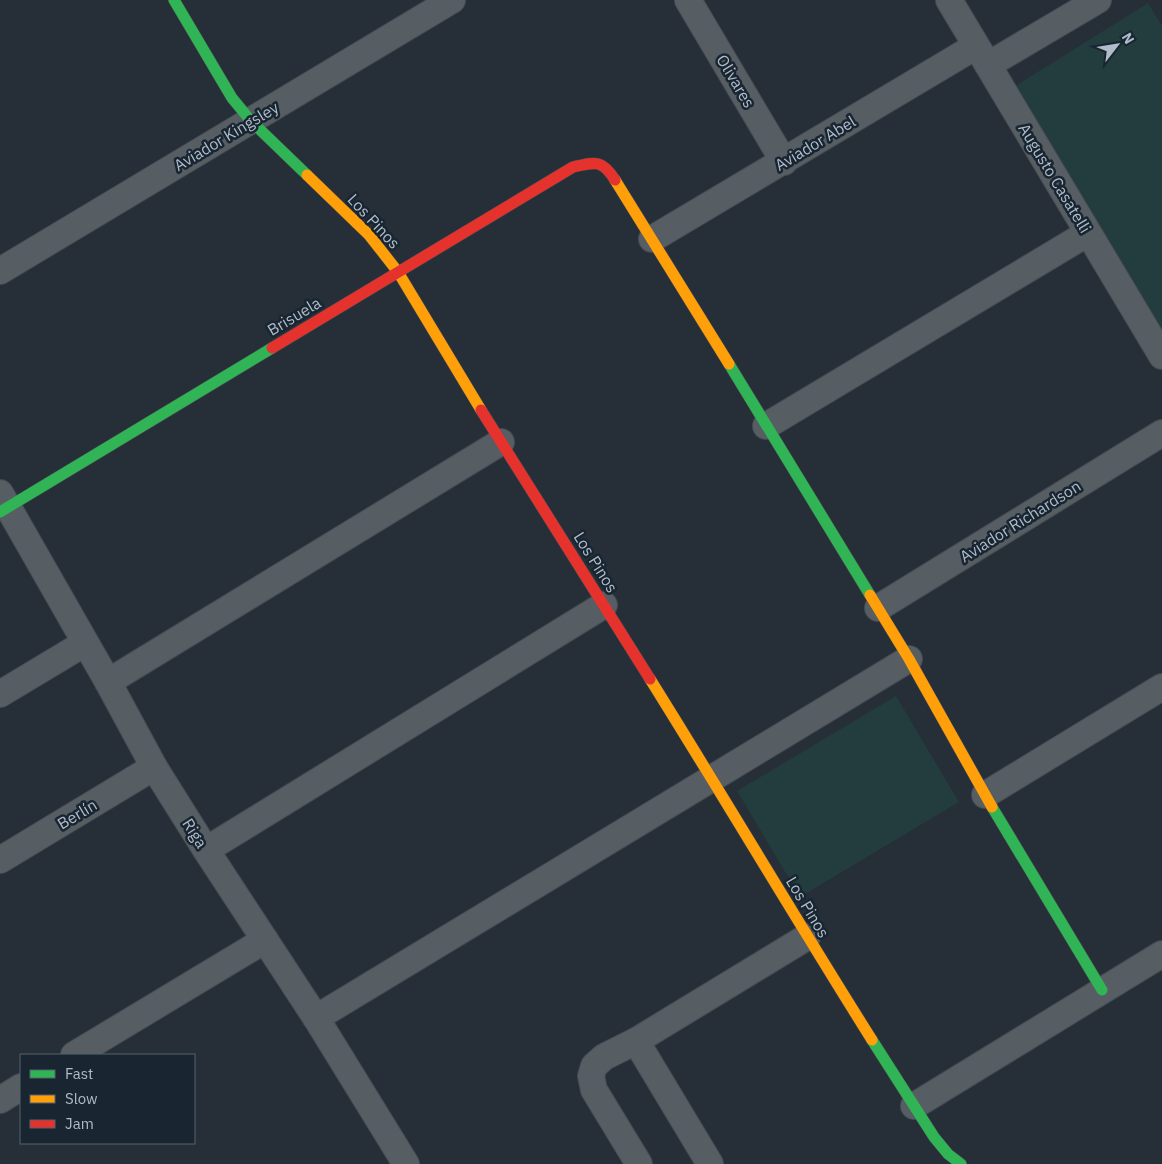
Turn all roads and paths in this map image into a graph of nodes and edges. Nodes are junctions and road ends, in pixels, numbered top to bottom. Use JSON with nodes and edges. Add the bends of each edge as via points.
{"nodes":[{"id":1,"x":174,"y":0,"type":"edge"},
{"id":2,"x":452,"y":0,"type":"edge"},
{"id":3,"x":688,"y":0,"type":"edge"},
{"id":4,"x":949,"y":0,"type":"edge"},
{"id":5,"x":1098,"y":0,"type":"edge"},
{"id":6,"x":982,"y":56,"type":"junction"},
{"id":7,"x":251,"y":121,"type":"junction"},
{"id":8,"x":784,"y":162,"type":"junction"},
{"id":9,"x":1088,"y":233,"type":"junction"},
{"id":10,"x":652,"y":239,"type":"junction"},
{"id":11,"x":0,"y":271,"type":"edge"},
{"id":12,"x":398,"y":272,"type":"junction"},
{"id":13,"x":1162,"y":356,"type":"edge"},
{"id":14,"x":766,"y":426,"type":"junction"},
{"id":15,"x":1162,"y":433,"type":"edge"},
{"id":16,"x":502,"y":442,"type":"junction"},
{"id":17,"x":2,"y":504,"type":"edge"},
{"id":18,"x":604,"y":605,"type":"junction"},
{"id":19,"x":878,"y":608,"type":"junction"},
{"id":20,"x":85,"y":643,"type":"junction"},
{"id":21,"x":910,"y":659,"type":"junction"},
{"id":22,"x":108,"y":682,"type":"junction"},
{"id":23,"x":1162,"y":687,"type":"edge"},
{"id":24,"x":0,"y":694,"type":"edge"},
{"id":25,"x":154,"y":767,"type":"junction"},
{"id":26,"x":712,"y":778,"type":"junction"},
{"id":27,"x":986,"y":795,"type":"junction"},
{"id":28,"x":206,"y":850,"type":"junction"},
{"id":29,"x":0,"y":860,"type":"edge"},
{"id":30,"x":807,"y":937,"type":"junction"},
{"id":31,"x":265,"y":940,"type":"junction"},
{"id":32,"x":1162,"y":954,"type":"edge"},
{"id":33,"x":1102,"y":990,"type":"junction"},
{"id":34,"x":316,"y":1018,"type":"junction"},
{"id":35,"x":636,"y":1041,"type":"junction"},
{"id":36,"x":76,"y":1054,"type":"edge"},
{"id":37,"x":20,"y":1088,"type":"edge"},
{"id":38,"x":0,"y":1100,"type":"edge"},
{"id":39,"x":914,"y":1106,"type":"junction"},
{"id":40,"x":406,"y":1164,"type":"edge"},
{"id":41,"x":640,"y":1164,"type":"edge"},
{"id":42,"x":710,"y":1164,"type":"edge"},
{"id":43,"x":961,"y":1164,"type":"edge"}],
"edges":[{"from":1,"to":7,"type":"street","name":"Los Pinos","via":[[232,98]]},
{"from":2,"to":7,"type":"street","name":"Aviador Kingsley"},
{"from":3,"to":8,"type":"street","name":"Olivares"},
{"from":4,"to":6,"type":"street","name":"Augusto Casatelli"},
{"from":5,"to":6,"type":"street","name":"Aviador Abel"},
{"from":6,"to":8,"type":"street","name":"Aviador Abel"},
{"from":6,"to":9,"type":"street","name":"Augusto Casatelli"},
{"from":7,"to":11,"type":"street","name":"Aviador Kingsley"},
{"from":7,"to":12,"type":"street","name":"Los Pinos","via":[[369,235]]},
{"from":8,"to":10,"type":"street","name":"Aviador Abel"},
{"from":9,"to":13,"type":"street","name":"Augusto Casatelli"},
{"from":9,"to":14,"type":"street"},
{"from":10,"to":12,"type":"street","name":"Brisuela","via":[[608,169],[594,162],[573,167]]},
{"from":10,"to":14,"type":"street"},
{"from":12,"to":16,"type":"street","name":"Los Pinos"},
{"from":12,"to":17,"type":"street","name":"Brisuela"},
{"from":14,"to":19,"type":"street"},
{"from":15,"to":19,"type":"street","name":"Aviador Richardson"},
{"from":16,"to":18,"type":"street","name":"Los Pinos"},
{"from":16,"to":22,"type":"street"},
{"from":17,"to":20,"type":"street","name":"Riga"},
{"from":18,"to":26,"type":"street","name":"Los Pinos"},
{"from":18,"to":28,"type":"street"},
{"from":19,"to":21,"type":"street"},
{"from":20,"to":22,"type":"street","name":"Riga"},
{"from":20,"to":24,"type":"street"},
{"from":21,"to":26,"type":"street"},
{"from":21,"to":27,"type":"street"},
{"from":22,"to":25,"type":"street","name":"Riga"},
{"from":23,"to":27,"type":"street"},
{"from":25,"to":28,"type":"street","name":"Riga"},
{"from":25,"to":29,"type":"street","name":"Berlín"},
{"from":26,"to":30,"type":"street","name":"Los Pinos"},
{"from":26,"to":34,"type":"street"},
{"from":27,"to":33,"type":"street"},
{"from":28,"to":31,"type":"street","name":"Riga"},
{"from":30,"to":35,"type":"street"},
{"from":30,"to":39,"type":"street","name":"Los Pinos"},
{"from":31,"to":34,"type":"street","name":"Riga"},
{"from":31,"to":36,"type":"street"},
{"from":32,"to":33,"type":"street"},
{"from":33,"to":39,"type":"street"},
{"from":34,"to":40,"type":"street","name":"Riga"},
{"from":35,"to":41,"type":"street","via":[[604,1057],[594,1066],[591,1076],[594,1090]]},
{"from":35,"to":42,"type":"street"},
{"from":37,"to":38,"type":"street"},
{"from":39,"to":43,"type":"street","name":"Los Pinos","via":[[934,1137]]}]}
